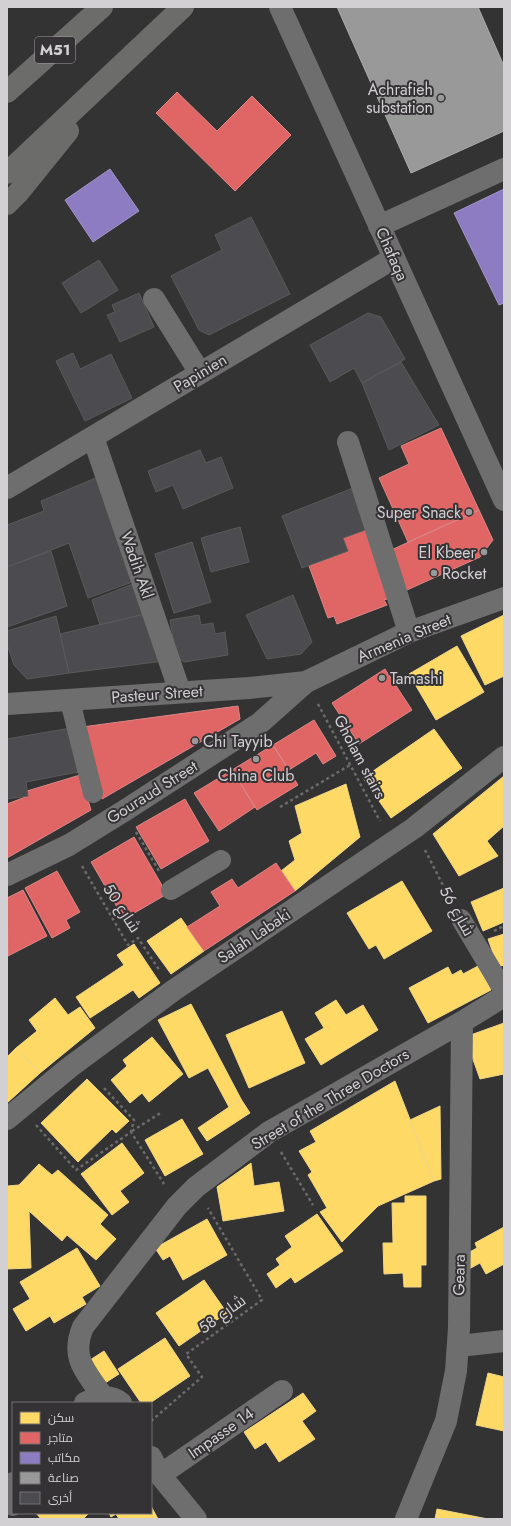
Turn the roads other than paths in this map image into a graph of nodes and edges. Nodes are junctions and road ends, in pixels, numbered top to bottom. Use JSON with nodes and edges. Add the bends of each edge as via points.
{"nodes":[{"id":1,"x":102,"y":7,"type":"edge"},
{"id":2,"x":183,"y":7,"type":"edge"},
{"id":3,"x":280,"y":7,"type":"edge"},
{"id":4,"x":102,"y":84,"type":"junction"},
{"id":5,"x":7,"y":92,"type":"edge"},
{"id":6,"x":504,"y":169,"type":"edge"},
{"id":7,"x":7,"y":173,"type":"edge"},
{"id":8,"x":7,"y":204,"type":"edge"},
{"id":9,"x":379,"y":226,"type":"junction"},
{"id":10,"x":394,"y":258,"type":"junction"},
{"id":11,"x":154,"y":299,"type":"dead end"},
{"id":12,"x":200,"y":373,"type":"junction"},
{"id":13,"x":93,"y":437,"type":"junction"},
{"id":14,"x":348,"y":442,"type":"dead end"},
{"id":15,"x":7,"y":488,"type":"edge"},
{"id":16,"x":504,"y":500,"type":"edge"},
{"id":17,"x":504,"y":598,"type":"edge"},
{"id":18,"x":409,"y":632,"type":"junction"},
{"id":19,"x":306,"y":682,"type":"junction"},
{"id":20,"x":248,"y":688,"type":"junction"},
{"id":21,"x":180,"y":692,"type":"junction"},
{"id":22,"x":70,"y":701,"type":"junction"},
{"id":23,"x":8,"y":702,"type":"edge"},
{"id":24,"x":260,"y":723,"type":"junction"},
{"id":25,"x":504,"y":757,"type":"edge"},
{"id":26,"x":93,"y":793,"type":"dead end"},
{"id":27,"x":221,"y":860,"type":"dead end"},
{"id":28,"x":7,"y":875,"type":"edge"},
{"id":29,"x":171,"y":890,"type":"road end"},
{"id":30,"x":461,"y":918,"type":"road end"},
{"id":31,"x":504,"y":991,"type":"edge"},
{"id":32,"x":504,"y":996,"type":"edge"},
{"id":33,"x":462,"y":1022,"type":"junction"},
{"id":34,"x":7,"y":1119,"type":"edge"},
{"id":35,"x":504,"y":1341,"type":"edge"},
{"id":36,"x":459,"y":1346,"type":"junction"},
{"id":37,"x":282,"y":1391,"type":"dead end"},
{"id":38,"x":98,"y":1401,"type":"edge"},
{"id":39,"x":156,"y":1466,"type":"edge"},
{"id":40,"x":196,"y":1519,"type":"edge"},
{"id":41,"x":406,"y":1519,"type":"edge"}],
"edges":[{"from":1,"to":5,"type":"highway","number":"M51"},
{"from":2,"to":4,"type":"highway"},
{"from":3,"to":9,"type":"street","name":"Chafaqa"},
{"from":4,"to":7,"type":"highway"},
{"from":4,"to":8,"type":"highway","via":[[60,142]]},
{"from":6,"to":9,"type":"street"},
{"from":9,"to":10,"type":"street","name":"Chafaqa"},
{"from":10,"to":12,"type":"street","name":"Papinien"},
{"from":10,"to":16,"type":"street","name":"Chafaqa"},
{"from":11,"to":12,"type":"street"},
{"from":12,"to":13,"type":"street","name":"Papinien"},
{"from":13,"to":15,"type":"street","name":"Papinien"},
{"from":13,"to":21,"type":"street","name":"Wadih Akl"},
{"from":14,"to":18,"type":"street"},
{"from":17,"to":18,"type":"street","name":"Armenia Street"},
{"from":18,"to":19,"type":"street","name":"Armenia Street"},
{"from":19,"to":20,"type":"street","name":"Pasteur Street"},
{"from":19,"to":24,"type":"street","name":"Gouraud Street"},
{"from":20,"to":21,"type":"street","name":"Pasteur Street"},
{"from":20,"to":24,"type":"street","via":[[256,691],[264,699],[265,709]]},
{"from":21,"to":22,"type":"street","name":"Pasteur Street"},
{"from":22,"to":23,"type":"street","name":"Pasteur Street"},
{"from":22,"to":26,"type":"street"},
{"from":24,"to":28,"type":"street","name":"Gouraud Street","via":[[69,845]]},
{"from":25,"to":34,"type":"street","name":"Salah Labaki","via":[[414,828],[174,990],[70,1067]]},
{"from":27,"to":29,"type":"street"},
{"from":30,"to":31,"type":"street","name":"شارع 56"},
{"from":32,"to":33,"type":"street","name":"Street of the Three Doctors"},
{"from":33,"to":36,"type":"street","name":"Geara"},
{"from":33,"to":38,"type":"street","name":"Street of the Three Doctors","via":[[269,1132],[196,1187],[177,1206],[86,1321],[79,1336],[79,1359]]},
{"from":35,"to":36,"type":"street"},
{"from":36,"to":41,"type":"street","name":"Geara","via":[[446,1421]]},
{"from":37,"to":39,"type":"street","name":"Impasse 14"},
{"from":39,"to":40,"type":"street"}]}
